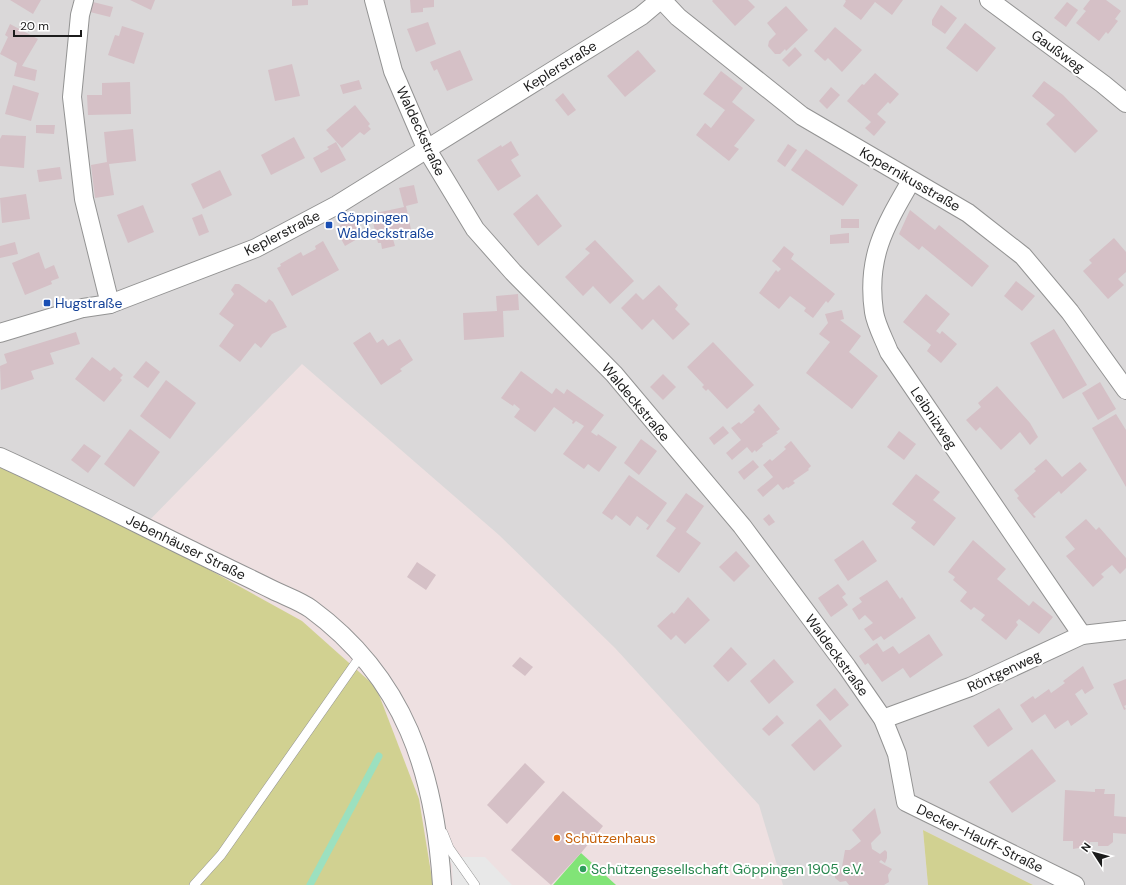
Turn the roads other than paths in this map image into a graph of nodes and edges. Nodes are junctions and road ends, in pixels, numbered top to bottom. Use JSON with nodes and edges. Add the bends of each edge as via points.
{"nodes":[{"id":1,"x":84,"y":0,"type":"edge"},
{"id":2,"x":374,"y":0,"type":"edge"},
{"id":3,"x":661,"y":0,"type":"edge"},
{"id":4,"x":989,"y":0,"type":"edge"},
{"id":5,"x":1126,"y":103,"type":"edge"},
{"id":6,"x":426,"y":148,"type":"junction"},
{"id":7,"x":911,"y":181,"type":"junction"},
{"id":8,"x":110,"y":304,"type":"junction"},
{"id":9,"x":0,"y":333,"type":"edge"},
{"id":10,"x":1126,"y":390,"type":"edge"},
{"id":11,"x":0,"y":456,"type":"edge"},
{"id":12,"x":1126,"y":630,"type":"edge"},
{"id":13,"x":1082,"y":635,"type":"junction"},
{"id":14,"x":362,"y":654,"type":"junction"},
{"id":15,"x":883,"y":719,"type":"junction"},
{"id":16,"x":429,"y":786,"type":"junction"},
{"id":17,"x":906,"y":802,"type":"joint"},
{"id":18,"x":194,"y":885,"type":"edge"},
{"id":19,"x":442,"y":885,"type":"edge"},
{"id":20,"x":475,"y":885,"type":"edge"},
{"id":21,"x":1075,"y":885,"type":"edge"}],
"edges":[{"from":1,"to":8,"type":"street","via":[[80,15],[72,97],[84,198]]},
{"from":2,"to":6,"type":"street","name":"Waldeckstraße","via":[[393,71]]},
{"from":3,"to":6,"type":"street","name":"Keplerstraße","via":[[641,16]]},
{"from":3,"to":7,"type":"street","name":"Kopernikusstraße","via":[[678,17],[802,116]]},
{"from":4,"to":5,"type":"street","name":"Gaußweg"},
{"from":6,"to":8,"type":"street","name":"Keplerstraße","via":[[337,205],[256,248]]},
{"from":6,"to":15,"type":"street","name":"Waldeckstraße","via":[[475,230],[614,374],[742,526]]},
{"from":7,"to":10,"type":"street","name":"Kopernikusstraße","via":[[968,213],[1023,256],[1070,312]]},
{"from":7,"to":13,"type":"street","name":"Leibnizweg","via":[[889,219],[877,247],[872,273],[874,312],[889,352]]},
{"from":8,"to":9,"type":"street","name":"Keplerstraße","via":[[83,308]]},
{"from":11,"to":14,"type":"street","name":"Jebenhäuser Straße","via":[[70,488],[310,609]]},
{"from":12,"to":13,"type":"street","name":"Röntgenweg"},
{"from":13,"to":15,"type":"street","name":"Röntgenweg","via":[[970,688]]},
{"from":14,"to":16,"type":"street","name":"Jebenhäuser Straße","via":[[389,689],[412,735]]},
{"from":14,"to":18,"type":"lane","via":[[221,855]]},
{"from":15,"to":17,"type":"street","name":"Waldeckstraße","via":[[897,754]]},
{"from":16,"to":19,"type":"street","name":"Jebenhäuser Straße","via":[[439,842]]},
{"from":16,"to":20,"type":"lane","via":[[449,848]]},
{"from":17,"to":21,"type":"street","name":"Decker-Hauff-Straße"}]}
